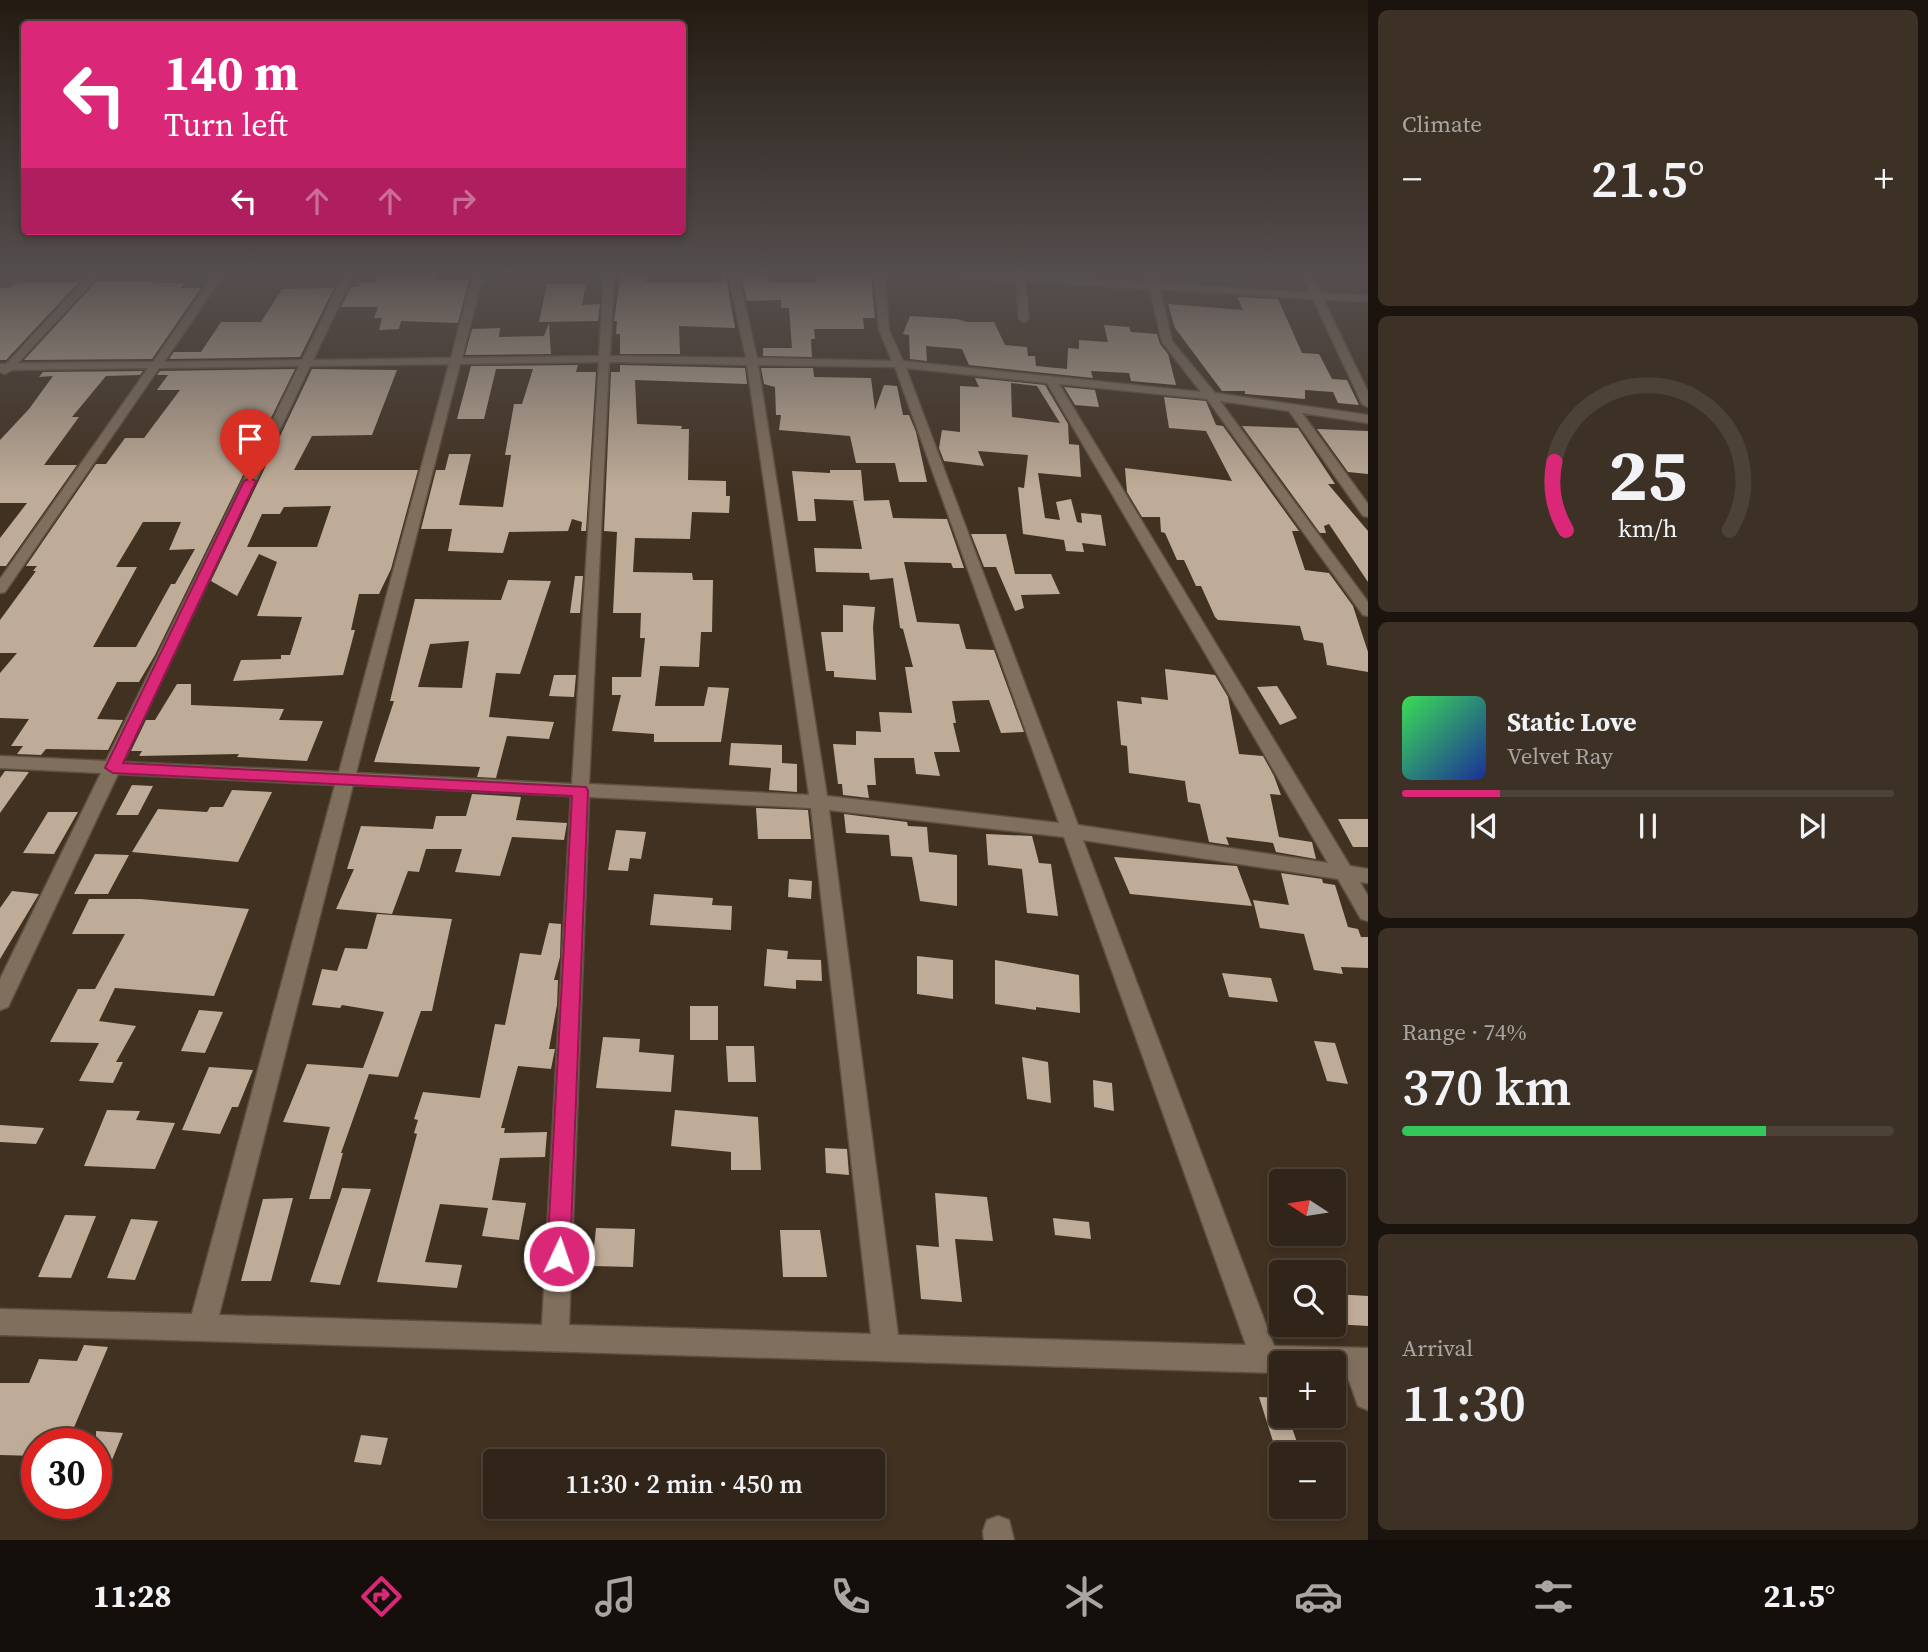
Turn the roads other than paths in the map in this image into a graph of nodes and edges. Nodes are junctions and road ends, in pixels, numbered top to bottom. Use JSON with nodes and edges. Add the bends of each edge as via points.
{"nodes":[{"id":1,"x":26,"y":346,"type":"edge"},
{"id":2,"x":169,"y":346,"type":"edge"},
{"id":3,"x":315,"y":346,"type":"edge"},
{"id":4,"x":459,"y":346,"type":"edge"},
{"id":5,"x":604,"y":346,"type":"edge"},
{"id":6,"x":749,"y":346,"type":"edge"},
{"id":7,"x":891,"y":346,"type":"edge"},
{"id":8,"x":1171,"y":346,"type":"edge"},
{"id":9,"x":1342,"y":346,"type":"edge"},
{"id":10,"x":603,"y":359,"type":"junction"},
{"id":11,"x":455,"y":360,"type":"junction"},
{"id":12,"x":752,"y":361,"type":"junction"},
{"id":13,"x":307,"y":362,"type":"junction"},
{"id":14,"x":157,"y":364,"type":"junction"},
{"id":15,"x":899,"y":364,"type":"junction"},
{"id":16,"x":3,"y":370,"type":"edge"},
{"id":17,"x":1052,"y":381,"type":"junction"},
{"id":18,"x":1210,"y":396,"type":"junction"},
{"id":19,"x":1368,"y":404,"type":"edge"},
{"id":20,"x":1293,"y":408,"type":"junction"},
{"id":21,"x":1368,"y":419,"type":"edge"},
{"id":22,"x":1368,"y":513,"type":"edge"},
{"id":23,"x":0,"y":589,"type":"edge"},
{"id":24,"x":1368,"y":612,"type":"edge"},
{"id":25,"x":0,"y":762,"type":"edge"},
{"id":26,"x":113,"y":768,"type":"junction"},
{"id":27,"x":347,"y":779,"type":"junction"},
{"id":28,"x":580,"y":791,"type":"junction"},
{"id":29,"x":819,"y":802,"type":"junction"},
{"id":30,"x":1071,"y":831,"type":"junction"},
{"id":31,"x":1344,"y":873,"type":"junction"},
{"id":32,"x":1368,"y":876,"type":"edge"},
{"id":33,"x":1368,"y":913,"type":"edge"},
{"id":34,"x":0,"y":1001,"type":"edge"},
{"id":35,"x":0,"y":1322,"type":"edge"},
{"id":36,"x":202,"y":1328,"type":"junction"},
{"id":37,"x":555,"y":1338,"type":"junction"},
{"id":38,"x":886,"y":1348,"type":"junction"},
{"id":39,"x":1265,"y":1359,"type":"junction"},
{"id":40,"x":1362,"y":1362,"type":"edge"},
{"id":41,"x":1368,"y":1396,"type":"edge"}],
"edges":[{"from":1,"to":16,"type":"street"},
{"from":2,"to":14,"type":"street"},
{"from":3,"to":13,"type":"street"},
{"from":4,"to":11,"type":"street"},
{"from":5,"to":10,"type":"street"},
{"from":6,"to":12,"type":"street"},
{"from":7,"to":15,"type":"street"},
{"from":8,"to":18,"type":"street"},
{"from":9,"to":19,"type":"street"},
{"from":10,"to":11,"type":"street"},
{"from":10,"to":12,"type":"street"},
{"from":10,"to":28,"type":"street"},
{"from":11,"to":13,"type":"street"},
{"from":11,"to":27,"type":"street"},
{"from":12,"to":15,"type":"street"},
{"from":12,"to":29,"type":"street"},
{"from":13,"to":14,"type":"street"},
{"from":13,"to":26,"type":"street"},
{"from":14,"to":16,"type":"street"},
{"from":14,"to":23,"type":"street"},
{"from":15,"to":17,"type":"street"},
{"from":15,"to":30,"type":"street"},
{"from":17,"to":18,"type":"street"},
{"from":17,"to":31,"type":"street"},
{"from":18,"to":20,"type":"street"},
{"from":18,"to":24,"type":"street"},
{"from":20,"to":21,"type":"street"},
{"from":20,"to":22,"type":"street"},
{"from":25,"to":26,"type":"street"},
{"from":26,"to":27,"type":"street"},
{"from":26,"to":34,"type":"street"},
{"from":27,"to":28,"type":"street"},
{"from":27,"to":36,"type":"street"},
{"from":28,"to":29,"type":"street"},
{"from":28,"to":37,"type":"street"},
{"from":29,"to":30,"type":"street"},
{"from":29,"to":38,"type":"street"},
{"from":30,"to":31,"type":"street"},
{"from":30,"to":39,"type":"street"},
{"from":31,"to":32,"type":"street"},
{"from":31,"to":33,"type":"street"},
{"from":35,"to":36,"type":"street"},
{"from":36,"to":37,"type":"street"},
{"from":37,"to":38,"type":"street"},
{"from":38,"to":39,"type":"street"},
{"from":39,"to":40,"type":"street"},
{"from":40,"to":41,"type":"street"}]}
